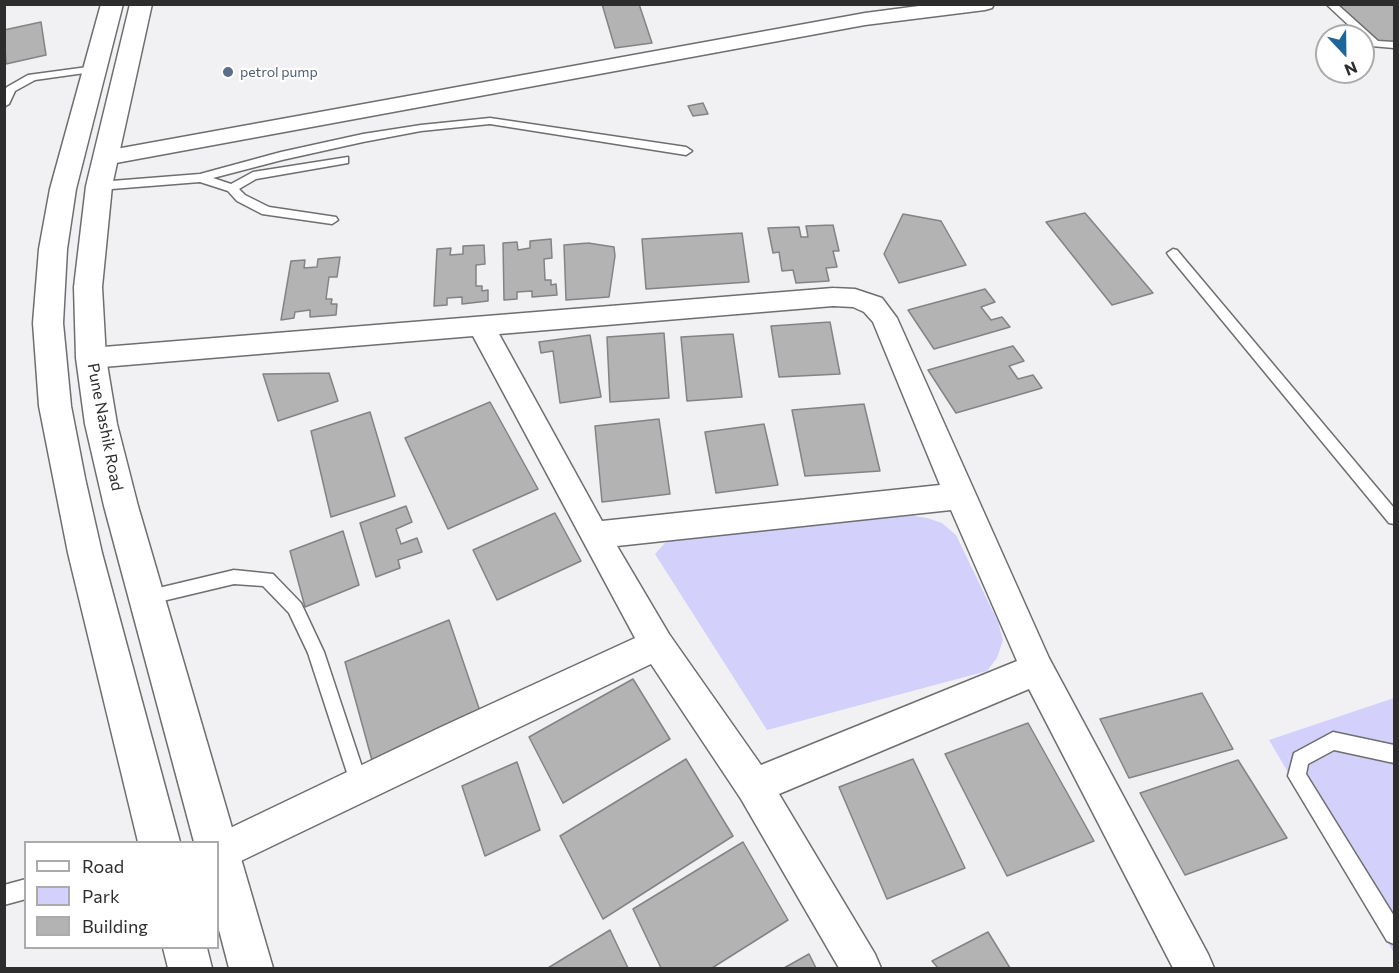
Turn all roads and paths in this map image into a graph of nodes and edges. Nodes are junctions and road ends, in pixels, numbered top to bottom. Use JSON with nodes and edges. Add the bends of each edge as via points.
{"nodes":[{"id":1,"x":112,"y":4,"type":"edge"},
{"id":2,"x":141,"y":4,"type":"edge"},
{"id":3,"x":985,"y":4,"type":"edge"},
{"id":4,"x":1331,"y":4,"type":"edge"},
{"id":5,"x":1395,"y":45,"type":"edge"},
{"id":6,"x":95,"y":69,"type":"junction"},
{"id":7,"x":4,"y":104,"type":"edge"},
{"id":8,"x":686,"y":151,"type":"dead end"},
{"id":9,"x":344,"y":160,"type":"dead end"},
{"id":10,"x":102,"y":172,"type":"junction"},
{"id":11,"x":200,"y":178,"type":"junction"},
{"id":12,"x":232,"y":188,"type":"junction"},
{"id":13,"x":332,"y":220,"type":"dead end"},
{"id":14,"x":1173,"y":253,"type":"dead end"},
{"id":15,"x":482,"y":328,"type":"junction"},
{"id":16,"x":91,"y":358,"type":"junction"},
{"id":17,"x":960,"y":496,"type":"junction"},
{"id":18,"x":1395,"y":518,"type":"edge"},
{"id":19,"x":594,"y":536,"type":"junction"},
{"id":20,"x":146,"y":598,"type":"junction"},
{"id":21,"x":657,"y":645,"type":"junction"},
{"id":22,"x":1037,"y":669,"type":"junction"},
{"id":23,"x":1395,"y":754,"type":"edge"},
{"id":24,"x":359,"y":785,"type":"junction"},
{"id":25,"x":754,"y":786,"type":"junction"},
{"id":26,"x":158,"y":841,"type":"edge"},
{"id":27,"x":215,"y":841,"type":"edge"},
{"id":28,"x":219,"y":848,"type":"edge"},
{"id":29,"x":219,"y":856,"type":"edge"},
{"id":30,"x":24,"y":890,"type":"edge"},
{"id":31,"x":4,"y":895,"type":"edge"},
{"id":32,"x":1395,"y":934,"type":"edge"},
{"id":33,"x":185,"y":949,"type":"edge"},
{"id":34,"x":190,"y":969,"type":"edge"},
{"id":35,"x":250,"y":969,"type":"edge"},
{"id":36,"x":861,"y":969,"type":"edge"},
{"id":37,"x":1194,"y":969,"type":"edge"}],
"edges":[{"from":1,"to":6,"type":"highway"},
{"from":2,"to":10,"type":"highway","name":"Pune Nashik Road"},
{"from":3,"to":10,"type":"street","via":[[853,21]]},
{"from":4,"to":5,"type":"lane","via":[[1375,44]]},
{"from":6,"to":7,"type":"lane","via":[[32,77],[11,89]]},
{"from":6,"to":26,"type":"highway","via":[[63,189],[53,249],[48,323],[55,406],[85,553]]},
{"from":8,"to":11,"type":"lane","via":[[490,121],[363,138]]},
{"from":9,"to":12,"type":"lane","via":[[253,176]]},
{"from":10,"to":11,"type":"lane"},
{"from":10,"to":16,"type":"highway","name":"Pune Nashik Road","via":[[88,287]]},
{"from":11,"to":12,"type":"lane"},
{"from":12,"to":13,"type":"lane","via":[[241,198],[266,211]]},
{"from":14,"to":18,"type":"lane"},
{"from":15,"to":16,"type":"street"},
{"from":15,"to":17,"type":"street","via":[[855,298],[873,305],[884,318]]},
{"from":15,"to":19,"type":"street"},
{"from":16,"to":20,"type":"highway","name":"Pune Nashik Road","via":[[101,424]]},
{"from":17,"to":19,"type":"street"},
{"from":17,"to":22,"type":"street"},
{"from":19,"to":21,"type":"street"},
{"from":20,"to":24,"type":"lane","via":[[234,577],[267,579],[295,608],[316,652]]},
{"from":20,"to":27,"type":"highway","name":"Pune Nashik Road"},
{"from":21,"to":24,"type":"street"},
{"from":21,"to":25,"type":"street"},
{"from":22,"to":25,"type":"street"},
{"from":22,"to":37,"type":"street"},
{"from":23,"to":32,"type":"lane","via":[[1333,741],[1300,759],[1297,776]]},
{"from":24,"to":28,"type":"street"},
{"from":25,"to":36,"type":"street"},
{"from":29,"to":35,"type":"highway","name":"Pune Nashik Road"},
{"from":30,"to":31,"type":"lane"},
{"from":33,"to":34,"type":"highway"}]}
